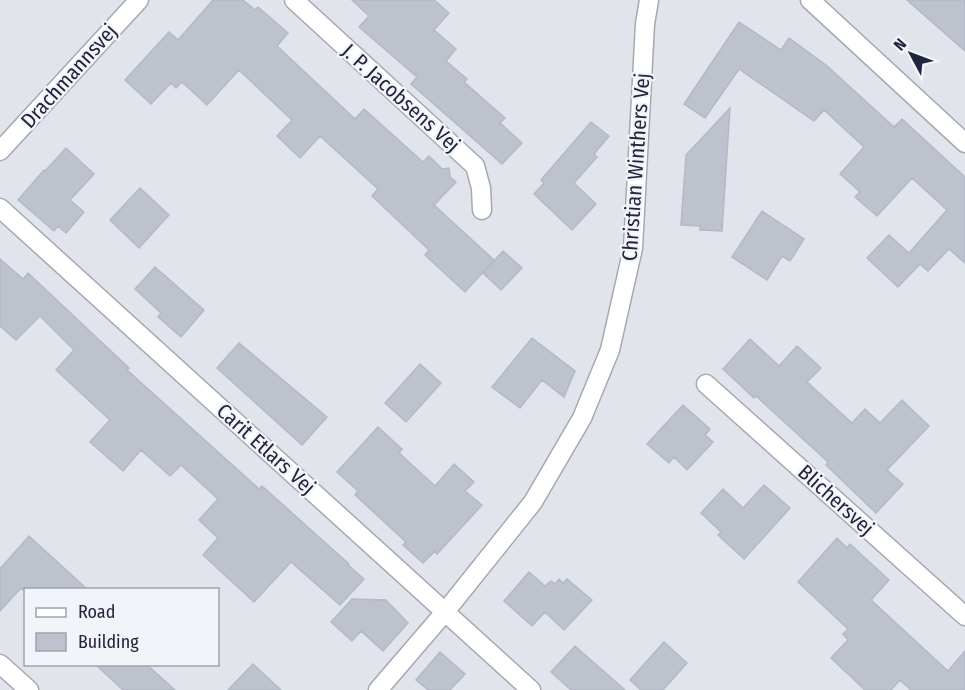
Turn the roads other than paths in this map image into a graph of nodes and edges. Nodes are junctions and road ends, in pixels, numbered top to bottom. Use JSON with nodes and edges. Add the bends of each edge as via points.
{"nodes":[{"id":1,"x":138,"y":0,"type":"edge"},
{"id":2,"x":294,"y":0,"type":"edge"},
{"id":3,"x":650,"y":0,"type":"edge"},
{"id":4,"x":810,"y":0,"type":"edge"},
{"id":5,"x":965,"y":143,"type":"edge"},
{"id":6,"x":0,"y":151,"type":"edge"},
{"id":7,"x":0,"y":208,"type":"edge"},
{"id":8,"x":482,"y":210,"type":"dead end"},
{"id":9,"x":706,"y":384,"type":"dead end"},
{"id":10,"x":445,"y":612,"type":"junction"},
{"id":11,"x":965,"y":616,"type":"edge"},
{"id":12,"x":0,"y":664,"type":"edge"},
{"id":13,"x":29,"y":690,"type":"edge"},
{"id":14,"x":378,"y":690,"type":"edge"},
{"id":15,"x":531,"y":690,"type":"edge"}],
"edges":[{"from":1,"to":6,"type":"street","name":"Drachmannsvej"},
{"from":2,"to":8,"type":"street","name":"J. P. Jacobsens Vej","via":[[475,166]]},
{"from":3,"to":10,"type":"street","name":"Christian Winthers Vej","via":[[645,24],[633,248],[610,350],[582,418],[533,502]]},
{"from":4,"to":5,"type":"street"},
{"from":7,"to":10,"type":"street","name":"Carit Etlars Vej"},
{"from":9,"to":11,"type":"street","name":"Blichersvej"},
{"from":10,"to":14,"type":"street","name":"Christian Winthers Vej"},
{"from":10,"to":15,"type":"street","name":"Carit Etlars Vej"},
{"from":12,"to":13,"type":"street"}]}
